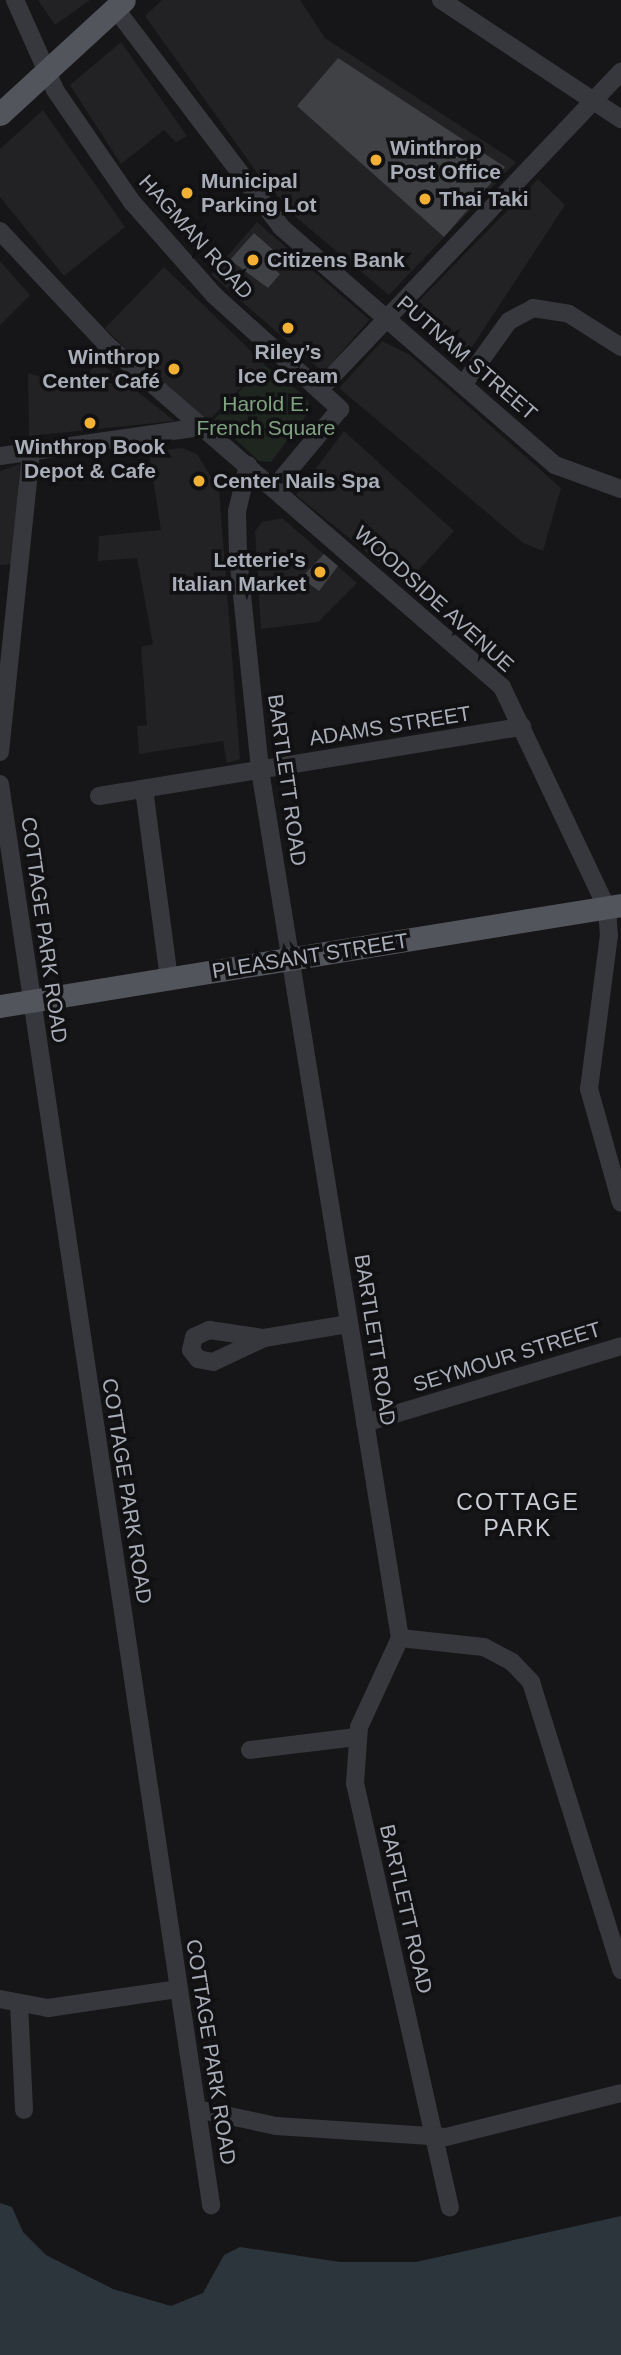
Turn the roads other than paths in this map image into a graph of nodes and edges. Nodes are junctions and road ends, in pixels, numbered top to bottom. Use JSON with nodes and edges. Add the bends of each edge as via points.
{"nodes":[{"id":1,"x":15,"y":0,"type":"edge"},
{"id":2,"x":441,"y":0,"type":"edge"},
{"id":3,"x":119,"y":4,"type":"edge"},
{"id":4,"x":46,"y":72,"type":"junction"},
{"id":5,"x":621,"y":72,"type":"edge"},
{"id":6,"x":593,"y":101,"type":"junction"},
{"id":7,"x":0,"y":114,"type":"edge"},
{"id":8,"x":621,"y":119,"type":"edge"},
{"id":9,"x":0,"y":231,"type":"edge"},
{"id":10,"x":385,"y":318,"type":"junction"},
{"id":11,"x":621,"y":347,"type":"edge"},
{"id":12,"x":463,"y":385,"type":"junction"},
{"id":13,"x":319,"y":390,"type":"junction"},
{"id":14,"x":202,"y":427,"type":"junction"},
{"id":15,"x":31,"y":451,"type":"junction"},
{"id":16,"x":0,"y":456,"type":"edge"},
{"id":17,"x":248,"y":465,"type":"junction"},
{"id":18,"x":274,"y":488,"type":"junction"},
{"id":19,"x":621,"y":489,"type":"edge"},
{"id":20,"x":522,"y":727,"type":"junction"},
{"id":21,"x":0,"y":752,"type":"edge"},
{"id":22,"x":260,"y":770,"type":"junction"},
{"id":23,"x":0,"y":784,"type":"edge"},
{"id":24,"x":144,"y":789,"type":"junction"},
{"id":25,"x":99,"y":796,"type":"dead end"},
{"id":26,"x":614,"y":907,"type":"edge"},
{"id":27,"x":621,"y":926,"type":"edge"},
{"id":28,"x":290,"y":959,"type":"junction"},
{"id":29,"x":169,"y":978,"type":"junction"},
{"id":30,"x":30,"y":1001,"type":"junction"},
{"id":31,"x":0,"y":1006,"type":"edge"},
{"id":32,"x":621,"y":1203,"type":"edge"},
{"id":33,"x":349,"y":1324,"type":"junction"},
{"id":34,"x":264,"y":1338,"type":"dead end"},
{"id":35,"x":621,"y":1346,"type":"edge"},
{"id":36,"x":365,"y":1423,"type":"junction"},
{"id":37,"x":400,"y":1638,"type":"junction"},
{"id":38,"x":356,"y":1737,"type":"junction"},
{"id":39,"x":250,"y":1751,"type":"dead end"},
{"id":40,"x":621,"y":1970,"type":"edge"},
{"id":41,"x":178,"y":1989,"type":"junction"},
{"id":42,"x":0,"y":1999,"type":"edge"},
{"id":43,"x":19,"y":2003,"type":"junction"},
{"id":44,"x":621,"y":2093,"type":"edge"},
{"id":45,"x":197,"y":2109,"type":"junction"},
{"id":46,"x":24,"y":2110,"type":"dead end"},
{"id":47,"x":433,"y":2136,"type":"junction"},
{"id":48,"x":211,"y":2205,"type":"dead end"},
{"id":49,"x":450,"y":2207,"type":"dead end"}],
"edges":[{"from":1,"to":4,"type":"street","name":"HAGMAN ROAD"},
{"from":2,"to":6,"type":"street"},
{"from":3,"to":4,"type":"main road"},
{"from":3,"to":10,"type":"street","name":"PUTNAM STREET","via":[[261,206]]},
{"from":4,"to":7,"type":"main road"},
{"from":4,"to":13,"type":"street","name":"HAGMAN ROAD","via":[[111,174],[181,260]]},
{"from":5,"to":6,"type":"street"},
{"from":6,"to":8,"type":"street"},
{"from":6,"to":10,"type":"street"},
{"from":9,"to":14,"type":"street","name":"WOODSIDE AVENUE","via":[[91,330]]},
{"from":10,"to":12,"type":"street","name":"PUTNAM STREET"},
{"from":10,"to":13,"type":"street"},
{"from":11,"to":12,"type":"street","via":[[569,314],[533,308],[509,321]]},
{"from":12,"to":19,"type":"street","name":"PUTNAM STREET","via":[[561,470]]},
{"from":13,"to":18,"type":"street","name":"HAGMAN ROAD","via":[[340,408]]},
{"from":14,"to":15,"type":"street"},
{"from":14,"to":17,"type":"street","name":"WOODSIDE AVENUE"},
{"from":15,"to":16,"type":"street"},
{"from":15,"to":21,"type":"street"},
{"from":17,"to":18,"type":"street","name":"WOODSIDE AVENUE"},
{"from":17,"to":22,"type":"street","name":"BARTLETT ROAD","via":[[237,511],[238,556]]},
{"from":18,"to":20,"type":"street","name":"WOODSIDE AVENUE","via":[[502,687]]},
{"from":20,"to":22,"type":"street","name":"ADAMS STREET"},
{"from":20,"to":26,"type":"street","name":"WOODSIDE AVENUE"},
{"from":22,"to":24,"type":"street","name":"ADAMS STREET"},
{"from":22,"to":28,"type":"street","name":"BARTLETT ROAD"},
{"from":23,"to":30,"type":"street","name":"COTTAGE PARK ROAD"},
{"from":24,"to":25,"type":"street","name":"ADAMS STREET"},
{"from":24,"to":29,"type":"street"},
{"from":26,"to":27,"type":"street"},
{"from":26,"to":28,"type":"main road","name":"PLEASANT STREET"},
{"from":26,"to":32,"type":"street","name":"WOODSIDE AVENUE","via":[[588,1075],[594,1122]]},
{"from":28,"to":29,"type":"main road","name":"PLEASANT STREET"},
{"from":28,"to":33,"type":"street","name":"BARTLETT ROAD"},
{"from":29,"to":30,"type":"main road","name":"PLEASANT STREET"},
{"from":30,"to":31,"type":"main road","name":"PLEASANT STREET"},
{"from":30,"to":41,"type":"street","name":"COTTAGE PARK ROAD"},
{"from":33,"to":34,"type":"street"},
{"from":33,"to":36,"type":"street","name":"BARTLETT ROAD"},
{"from":35,"to":36,"type":"street","name":"SEYMOUR STREET"},
{"from":36,"to":37,"type":"street","name":"BARTLETT ROAD"},
{"from":37,"to":38,"type":"street","name":"BARTLETT ROAD"},
{"from":37,"to":40,"type":"street","via":[[484,1647],[531,1682]]},
{"from":38,"to":39,"type":"street"},
{"from":38,"to":47,"type":"street","name":"BARTLETT ROAD","via":[[356,1794]]},
{"from":41,"to":43,"type":"street","via":[[54,2008]]},
{"from":41,"to":45,"type":"street","name":"COTTAGE PARK ROAD"},
{"from":42,"to":43,"type":"street"},
{"from":43,"to":46,"type":"street"},
{"from":44,"to":47,"type":"street"},
{"from":45,"to":47,"type":"street","via":[[276,2126]]},
{"from":45,"to":48,"type":"street","name":"COTTAGE PARK ROAD"},
{"from":47,"to":49,"type":"street","name":"BARTLETT ROAD"}]}
